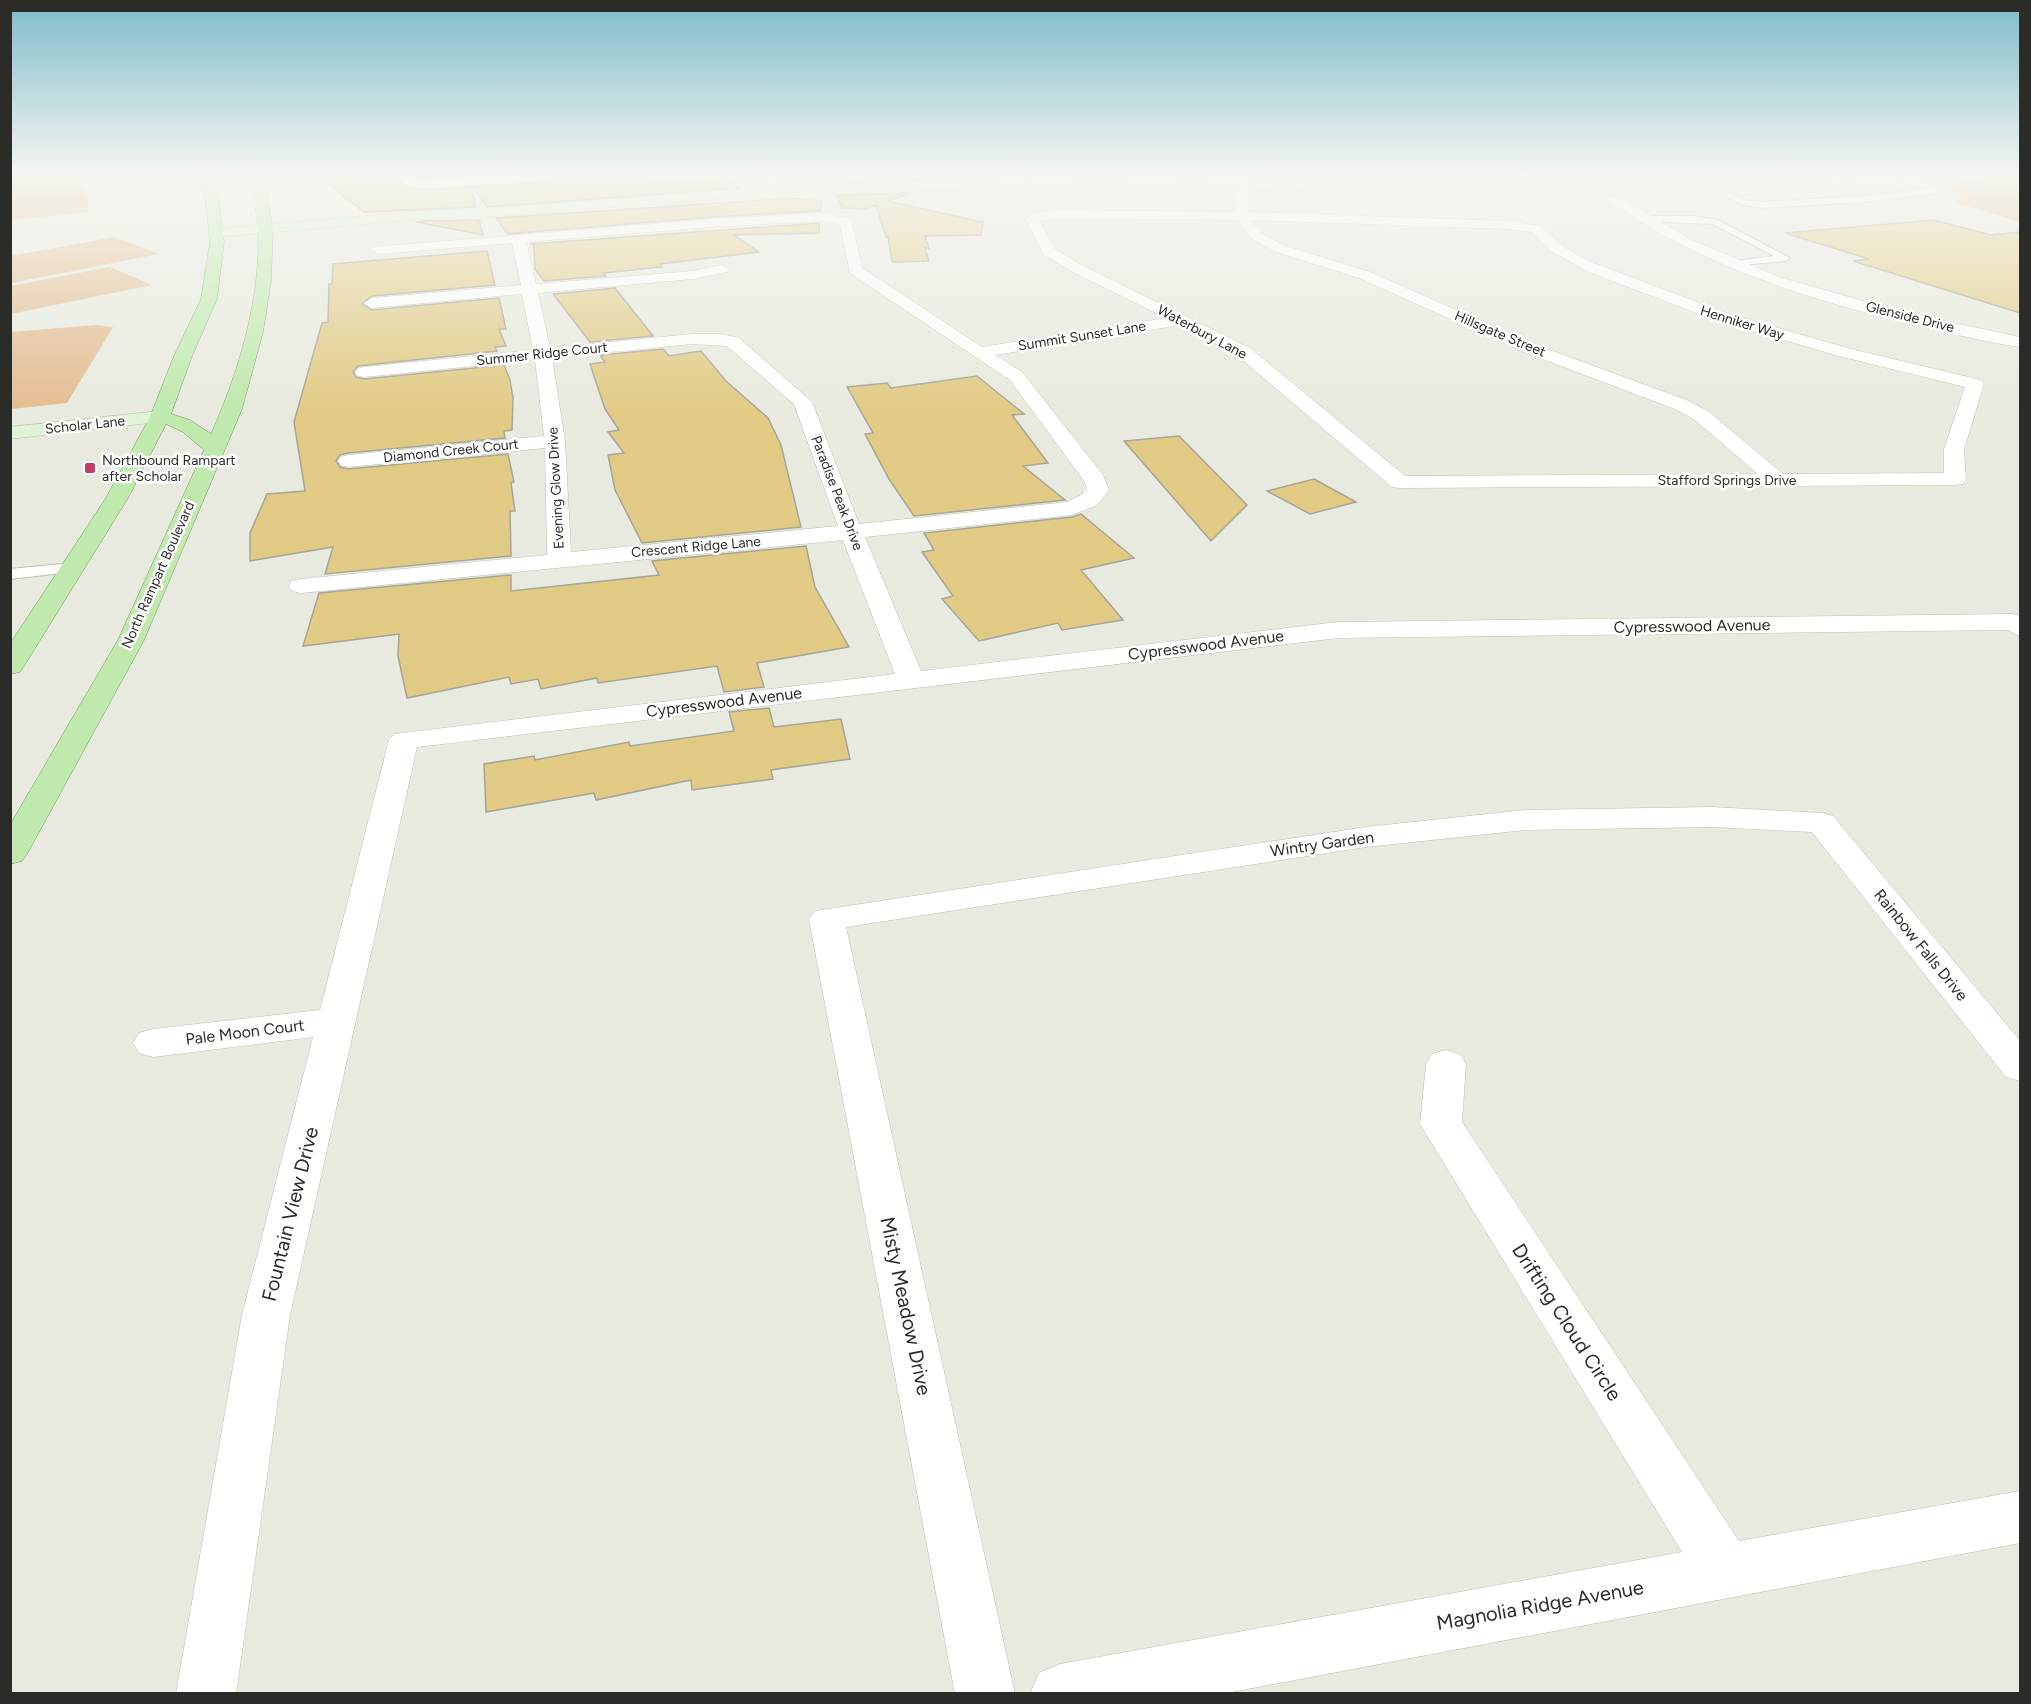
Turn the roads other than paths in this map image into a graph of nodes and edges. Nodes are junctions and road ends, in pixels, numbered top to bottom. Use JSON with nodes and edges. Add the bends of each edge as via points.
{"nodes":[{"id":1,"x":215,"y":254,"type":"edge"},
{"id":2,"x":265,"y":254,"type":"edge"},
{"id":3,"x":521,"y":254,"type":"edge"},
{"id":4,"x":852,"y":254,"type":"edge"},
{"id":5,"x":1052,"y":254,"type":"edge"},
{"id":6,"x":1298,"y":254,"type":"edge"},
{"id":7,"x":1565,"y":254,"type":"edge"},
{"id":8,"x":1709,"y":254,"type":"edge"},
{"id":9,"x":1776,"y":254,"type":"edge"},
{"id":10,"x":1734,"y":264,"type":"junction"},
{"id":11,"x":722,"y":269,"type":"dead end"},
{"id":12,"x":529,"y":290,"type":"junction"},
{"id":13,"x":372,"y":303,"type":"dead end"},
{"id":14,"x":1183,"y":320,"type":"junction"},
{"id":15,"x":721,"y":339,"type":"joint"},
{"id":16,"x":2019,"y":341,"type":"edge"},
{"id":17,"x":981,"y":352,"type":"junction"},
{"id":18,"x":543,"y":354,"type":"junction"},
{"id":19,"x":364,"y":372,"type":"dead end"},
{"id":20,"x":1975,"y":384,"type":"joint"},
{"id":21,"x":160,"y":417,"type":"junction"},
{"id":22,"x":10,"y":433,"type":"edge"},
{"id":23,"x":555,"y":441,"type":"junction"},
{"id":24,"x":214,"y":448,"type":"junction"},
{"id":25,"x":348,"y":461,"type":"dead end"},
{"id":26,"x":1778,"y":480,"type":"junction"},
{"id":27,"x":1400,"y":482,"type":"joint"},
{"id":28,"x":851,"y":532,"type":"junction"},
{"id":29,"x":559,"y":561,"type":"junction"},
{"id":30,"x":73,"y":568,"type":"junction"},
{"id":31,"x":10,"y":574,"type":"edge"},
{"id":32,"x":301,"y":586,"type":"dead end"},
{"id":33,"x":2017,"y":625,"type":"edge"},
{"id":34,"x":10,"y":666,"type":"edge"},
{"id":35,"x":910,"y":679,"type":"junction"},
{"id":36,"x":404,"y":740,"type":"joint"},
{"id":37,"x":1822,"y":823,"type":"joint"},
{"id":38,"x":19,"y":825,"type":"edge"},
{"id":39,"x":10,"y":854,"type":"edge"},
{"id":40,"x":826,"y":919,"type":"joint"},
{"id":41,"x":337,"y":1021,"type":"junction"},
{"id":42,"x":153,"y":1043,"type":"dead end"},
{"id":43,"x":1446,"y":1064,"type":"dead end"},
{"id":44,"x":2020,"y":1067,"type":"edge"},
{"id":45,"x":2020,"y":1516,"type":"edge"},
{"id":46,"x":1726,"y":1571,"type":"junction"},
{"id":47,"x":206,"y":1694,"type":"edge"},
{"id":48,"x":986,"y":1694,"type":"edge"},
{"id":49,"x":1060,"y":1694,"type":"edge"}],
"edges":[{"from":1,"to":21,"type":"main road","via":[[209,299]]},
{"from":2,"to":24,"type":"main road","name":"North Rampart Boulevard","via":[[255,332],[232,409]]},
{"from":3,"to":12,"type":"street","name":"Evening Glow Drive"},
{"from":4,"to":17,"type":"street","via":[[855,270],[870,282]]},
{"from":5,"to":14,"type":"street","name":"Waterbury Lane"},
{"from":6,"to":26,"type":"street","name":"Hillsgate Street","via":[[1383,281],[1504,338],[1682,405],[1702,416]]},
{"from":7,"to":20,"type":"street","name":"Henniker Way","via":[[1666,298],[1791,339]]},
{"from":8,"to":10,"type":"street","name":"Glenside Drive"},
{"from":9,"to":10,"type":"lane","via":[[1785,258]]},
{"from":10,"to":16,"type":"street","name":"Glenside Drive","via":[[1843,300]]},
{"from":11,"to":12,"type":"street"},
{"from":12,"to":13,"type":"street"},
{"from":12,"to":18,"type":"street","name":"Evening Glow Drive"},
{"from":14,"to":17,"type":"street","name":"Summit Sunset Lane"},
{"from":14,"to":27,"type":"street","name":"Waterbury Lane","via":[[1245,352]]},
{"from":15,"to":18,"type":"street","name":"Summer Ridge Court"},
{"from":15,"to":28,"type":"street","name":"Paradise Peak Drive","via":[[733,342],[803,402]]},
{"from":17,"to":28,"type":"street","name":"Crescent Ridge Lane","via":[[1016,376],[1095,480],[1098,490],[1089,500],[1072,508]]},
{"from":18,"to":19,"type":"street","name":"Summer Ridge Court"},
{"from":18,"to":23,"type":"street","name":"Evening Glow Drive"},
{"from":20,"to":26,"type":"street","name":"Stafford Springs Drive","via":[[1954,449],[1955,479]]},
{"from":21,"to":22,"type":"street","name":"Scholar Lane"},
{"from":21,"to":24,"type":"main road","via":[[183,422]]},
{"from":21,"to":30,"type":"main road","via":[[117,498]]},
{"from":23,"to":25,"type":"street","name":"Diamond Creek Court"},
{"from":23,"to":29,"type":"street","name":"Evening Glow Drive"},
{"from":24,"to":38,"type":"main road","name":"North Rampart Boulevard","via":[[131,640]]},
{"from":26,"to":27,"type":"street","name":"Stafford Springs Drive"},
{"from":28,"to":29,"type":"street","name":"Crescent Ridge Lane"},
{"from":28,"to":35,"type":"street","name":"Paradise Peak Drive"},
{"from":29,"to":32,"type":"street","name":"Crescent Ridge Lane"},
{"from":30,"to":31,"type":"lane"},
{"from":30,"to":34,"type":"main road"},
{"from":33,"to":35,"type":"street","name":"Cypresswood Avenue","via":[[1338,630]]},
{"from":35,"to":36,"type":"street","name":"Cypresswood Avenue"},
{"from":36,"to":41,"type":"street","name":"Fountain View Drive"},
{"from":37,"to":40,"type":"street","name":"Wintry Garden","via":[[1713,817],[1525,820],[1366,837]]},
{"from":37,"to":44,"type":"street","name":"Rainbow Falls Drive"},
{"from":38,"to":39,"type":"main road","name":"North Rampart Boulevard"},
{"from":40,"to":48,"type":"street","name":"Misty Meadow Drive"},
{"from":41,"to":42,"type":"street","name":"Pale Moon Court"},
{"from":41,"to":47,"type":"street","name":"Fountain View Drive","via":[[266,1315]]},
{"from":43,"to":46,"type":"street","name":"Drifting Cloud Circle","via":[[1441,1124]]},
{"from":45,"to":46,"type":"street","name":"Magnolia Ridge Avenue"},
{"from":46,"to":49,"type":"street","name":"Magnolia Ridge Avenue"}]}
